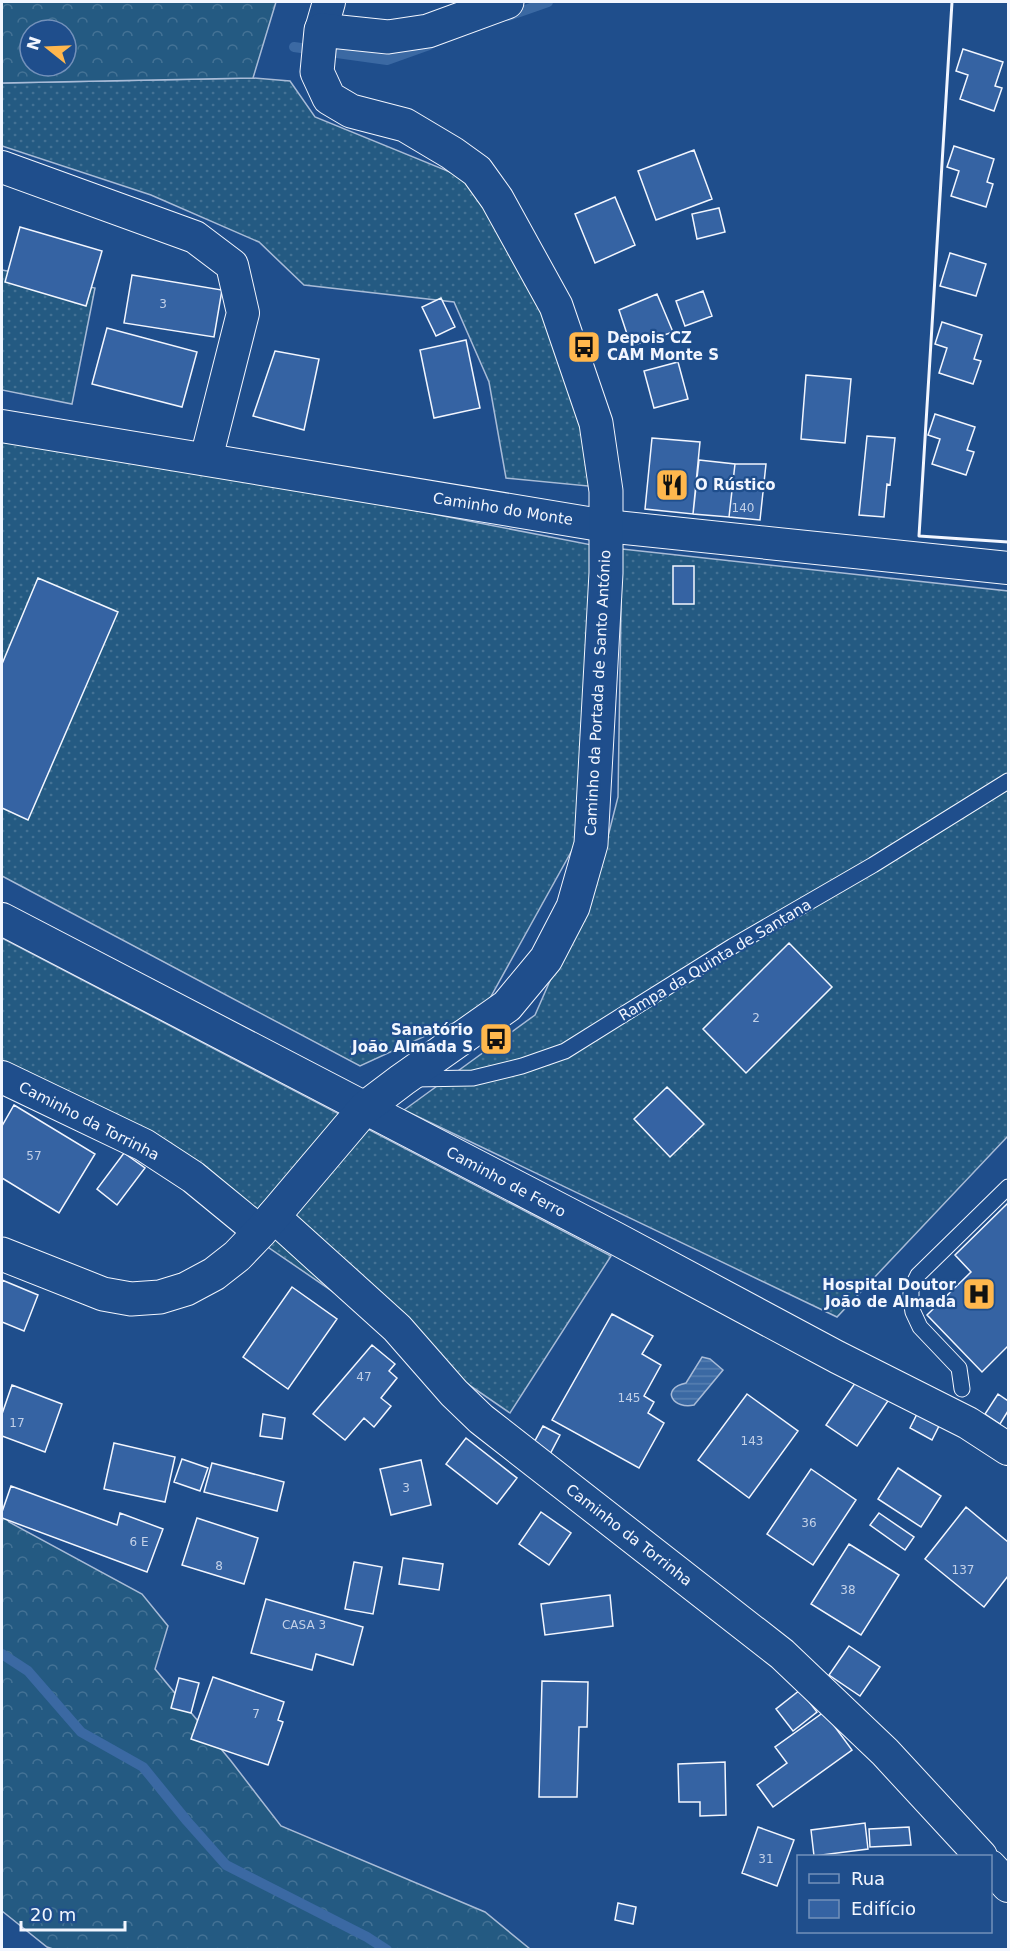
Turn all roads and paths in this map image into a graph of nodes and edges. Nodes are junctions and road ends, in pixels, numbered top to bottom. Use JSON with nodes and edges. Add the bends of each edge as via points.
{"nodes":[{"id":1,"x":507,"y":2,"type":"edge"},
{"id":2,"x":325,"y":16,"type":"edge"},
{"id":3,"x":2,"y":167,"type":"edge"},
{"id":4,"x":2,"y":426,"type":"edge"},
{"id":5,"x":206,"y":459,"type":"junction"},
{"id":6,"x":606,"y":526,"type":"junction"},
{"id":7,"x":1008,"y":568,"type":"edge"},
{"id":8,"x":1008,"y":781,"type":"edge"},
{"id":9,"x":2,"y":919,"type":"edge"},
{"id":10,"x":2,"y":1077,"type":"edge"},
{"id":11,"x":402,"y":1080,"type":"junction"},
{"id":12,"x":365,"y":1108,"type":"junction"},
{"id":13,"x":1008,"y":1187,"type":"edge"},
{"id":14,"x":267,"y":1224,"type":"junction"},
{"id":15,"x":2,"y":1254,"type":"edge"},
{"id":16,"x":962,"y":1389,"type":"dead end"},
{"id":17,"x":1008,"y":1449,"type":"edge"},
{"id":18,"x":979,"y":1855,"type":"edge"},
{"id":19,"x":992,"y":1868,"type":"edge"},
{"id":20,"x":1008,"y":1886,"type":"edge"}],
"edges":[{"from":1,"to":2,"type":"street","via":[[429,31],[388,37]]},
{"from":2,"to":6,"type":"street","name":"Caminho da Portada de Santo António","via":[[317,72],[329,98],[351,111],[405,125],[477,171],[497,199],[556,306],[596,423],[606,491]]},
{"from":3,"to":5,"type":"street","via":[[195,237],[232,265],[243,313]]},
{"from":4,"to":5,"type":"street","name":"Caminho do Monte"},
{"from":5,"to":6,"type":"street","name":"Caminho do Monte"},
{"from":6,"to":7,"type":"street","name":"Caminho do Monte"},
{"from":6,"to":11,"type":"street","name":"Caminho da Portada de Santo António","via":[[591,844],[573,907],[546,960],[507,1006]]},
{"from":8,"to":11,"type":"lane","name":"Rampa da Quinta de Santana","via":[[566,1051],[473,1078]]},
{"from":9,"to":12,"type":"street","name":"Caminho de Ferro"},
{"from":10,"to":14,"type":"street","name":"Caminho da Torrinha","via":[[144,1145]]},
{"from":11,"to":12,"type":"street","name":"Caminho da Portada de Santo António"},
{"from":12,"to":14,"type":"street","name":"Caminho da Portada de Santo António"},
{"from":12,"to":17,"type":"street","name":"Caminho de Ferro","via":[[968,1423]]},
{"from":13,"to":16,"type":"lane","via":[[918,1275],[911,1289],[910,1300],[920,1327],[959,1368]]},
{"from":14,"to":15,"type":"street","name":"Caminho da Portada de Santo António","via":[[214,1274],[160,1297],[130,1299],[103,1294]]},
{"from":14,"to":18,"type":"street","name":"Caminho da Torrinha","via":[[397,1328],[481,1419],[782,1654],[885,1752]]},
{"from":19,"to":20,"type":"street"}]}
